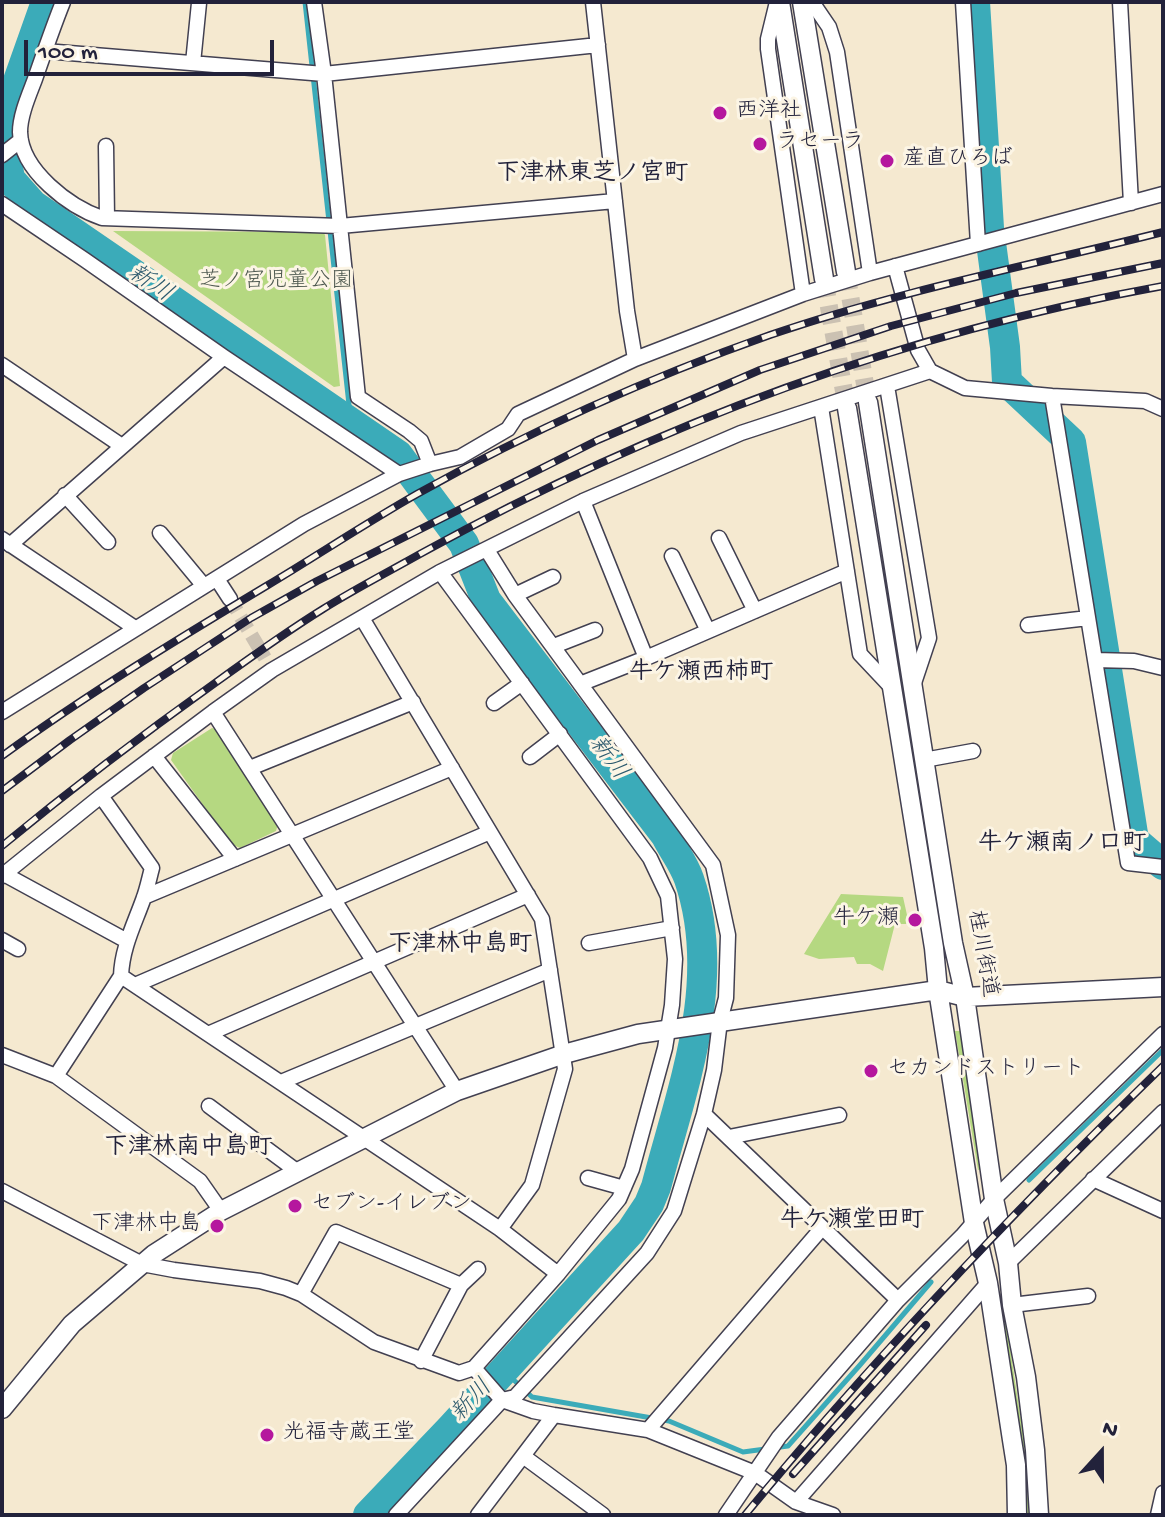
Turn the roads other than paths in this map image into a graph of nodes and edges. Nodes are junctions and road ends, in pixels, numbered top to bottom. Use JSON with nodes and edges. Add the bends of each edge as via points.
{"nodes":[{"id":1,"x":63,"y":2,"type":"edge"},
{"id":2,"x":314,"y":2,"type":"edge"},
{"id":3,"x":593,"y":2,"type":"edge"},
{"id":4,"x":778,"y":2,"type":"edge"},
{"id":5,"x":802,"y":2,"type":"edge"},
{"id":6,"x":812,"y":2,"type":"edge"},
{"id":7,"x":963,"y":2,"type":"edge"},
{"id":8,"x":1120,"y":2,"type":"edge"},
{"id":9,"x":199,"y":3,"type":"edge"},
{"id":10,"x":598,"y":45,"type":"junction"},
{"id":11,"x":45,"y":51,"type":"junction"},
{"id":12,"x":193,"y":63,"type":"junction"},
{"id":13,"x":324,"y":74,"type":"junction"},
{"id":14,"x":21,"y":140,"type":"junction"},
{"id":15,"x":106,"y":146,"type":"dead end"},
{"id":16,"x":2,"y":155,"type":"edge"},
{"id":17,"x":1163,"y":194,"type":"edge"},
{"id":18,"x":615,"y":201,"type":"junction"},
{"id":19,"x":1131,"y":203,"type":"junction"},
{"id":20,"x":2,"y":204,"type":"edge"},
{"id":21,"x":107,"y":218,"type":"junction"},
{"id":22,"x":340,"y":226,"type":"junction"},
{"id":23,"x":979,"y":243,"type":"junction"},
{"id":24,"x":895,"y":266,"type":"junction"},
{"id":25,"x":846,"y":272,"type":"tunnel mouth"},
{"id":26,"x":870,"y":273,"type":"junction"},
{"id":27,"x":824,"y":279,"type":"tunnel mouth"},
{"id":28,"x":803,"y":294,"type":"junction"},
{"id":29,"x":224,"y":357,"type":"junction"},
{"id":30,"x":635,"y":359,"type":"junction"},
{"id":31,"x":2,"y":365,"type":"edge"},
{"id":32,"x":930,"y":371,"type":"junction"},
{"id":33,"x":887,"y":386,"type":"junction"},
{"id":34,"x":1051,"y":396,"type":"junction"},
{"id":35,"x":868,"y":402,"type":"tunnel mouth"},
{"id":36,"x":821,"y":407,"type":"junction"},
{"id":37,"x":847,"y":408,"type":"tunnel mouth"},
{"id":38,"x":1163,"y":409,"type":"edge"},
{"id":39,"x":122,"y":446,"type":"junction"},
{"id":40,"x":430,"y":464,"type":"junction"},
{"id":41,"x":399,"y":474,"type":"junction"},
{"id":42,"x":65,"y":495,"type":"junction"},
{"id":43,"x":583,"y":501,"type":"junction"},
{"id":44,"x":160,"y":533,"type":"dead end"},
{"id":45,"x":719,"y":538,"type":"dead end"},
{"id":46,"x":6,"y":542,"type":"edge"},
{"id":47,"x":108,"y":542,"type":"dead end"},
{"id":48,"x":487,"y":550,"type":"junction"},
{"id":49,"x":672,"y":556,"type":"dead end"},
{"id":50,"x":847,"y":571,"type":"junction"},
{"id":51,"x":440,"y":572,"type":"junction"},
{"id":52,"x":553,"y":577,"type":"dead end"},
{"id":53,"x":210,"y":582,"type":"junction"},
{"id":54,"x":515,"y":595,"type":"junction"},
{"id":55,"x":230,"y":599,"type":"tunnel mouth"},
{"id":56,"x":755,"y":611,"type":"junction"},
{"id":57,"x":362,"y":618,"type":"junction"},
{"id":58,"x":1088,"y":618,"type":"junction"},
{"id":59,"x":1028,"y":625,"type":"dead end"},
{"id":60,"x":135,"y":628,"type":"junction"},
{"id":61,"x":595,"y":630,"type":"dead end"},
{"id":62,"x":708,"y":631,"type":"junction"},
{"id":63,"x":554,"y":646,"type":"junction"},
{"id":64,"x":646,"y":658,"type":"junction"},
{"id":65,"x":1095,"y":660,"type":"junction"},
{"id":66,"x":1163,"y":668,"type":"edge"},
{"id":67,"x":522,"y":683,"type":"junction"},
{"id":68,"x":580,"y":684,"type":"junction"},
{"id":69,"x":913,"y":687,"type":"junction"},
{"id":70,"x":892,"y":688,"type":"junction"},
{"id":71,"x":413,"y":702,"type":"junction"},
{"id":72,"x":494,"y":703,"type":"dead end"},
{"id":73,"x":2,"y":712,"type":"edge"},
{"id":74,"x":213,"y":712,"type":"junction"},
{"id":75,"x":560,"y":734,"type":"junction"},
{"id":76,"x":973,"y":751,"type":"dead end"},
{"id":77,"x":154,"y":756,"type":"junction"},
{"id":78,"x":530,"y":757,"type":"dead end"},
{"id":79,"x":924,"y":760,"type":"junction"},
{"id":80,"x":250,"y":768,"type":"junction"},
{"id":81,"x":452,"y":768,"type":"junction"},
{"id":82,"x":101,"y":796,"type":"junction"},
{"id":83,"x":490,"y":832,"type":"junction"},
{"id":84,"x":292,"y":835,"type":"junction"},
{"id":85,"x":235,"y":859,"type":"junction"},
{"id":86,"x":1163,"y":867,"type":"edge"},
{"id":87,"x":3,"y":875,"type":"edge"},
{"id":88,"x":528,"y":895,"type":"junction"},
{"id":89,"x":144,"y":897,"type":"junction"},
{"id":90,"x":333,"y":899,"type":"junction"},
{"id":91,"x":672,"y":928,"type":"junction"},
{"id":92,"x":2,"y":940,"type":"edge"},
{"id":93,"x":127,"y":941,"type":"junction"},
{"id":94,"x":589,"y":943,"type":"dead end"},
{"id":95,"x":18,"y":949,"type":"dead end"},
{"id":96,"x":374,"y":961,"type":"junction"},
{"id":97,"x":550,"y":970,"type":"junction"},
{"id":98,"x":121,"y":976,"type":"junction"},
{"id":99,"x":135,"y":985,"type":"junction"},
{"id":100,"x":1163,"y":987,"type":"edge"},
{"id":101,"x":938,"y":990,"type":"junction"},
{"id":102,"x":965,"y":997,"type":"junction"},
{"id":103,"x":715,"y":1022,"type":"junction"},
{"id":104,"x":415,"y":1026,"type":"junction"},
{"id":105,"x":676,"y":1028,"type":"junction"},
{"id":106,"x":208,"y":1034,"type":"junction"},
{"id":107,"x":1163,"y":1034,"type":"edge"},
{"id":108,"x":564,"y":1054,"type":"junction"},
{"id":109,"x":2,"y":1055,"type":"edge"},
{"id":110,"x":56,"y":1076,"type":"junction"},
{"id":111,"x":281,"y":1082,"type":"junction"},
{"id":112,"x":457,"y":1091,"type":"junction"},
{"id":113,"x":209,"y":1106,"type":"dead end"},
{"id":114,"x":1163,"y":1112,"type":"edge"},
{"id":115,"x":704,"y":1114,"type":"junction"},
{"id":116,"x":839,"y":1115,"type":"dead end"},
{"id":117,"x":363,"y":1137,"type":"junction"},
{"id":118,"x":729,"y":1137,"type":"junction"},
{"id":119,"x":298,"y":1172,"type":"junction"},
{"id":120,"x":588,"y":1178,"type":"dead end"},
{"id":121,"x":1093,"y":1179,"type":"junction"},
{"id":122,"x":624,"y":1188,"type":"junction"},
{"id":123,"x":2,"y":1191,"type":"edge"},
{"id":124,"x":994,"y":1199,"type":"junction"},
{"id":125,"x":221,"y":1211,"type":"junction"},
{"id":126,"x":1163,"y":1211,"type":"edge"},
{"id":127,"x":974,"y":1223,"type":"junction"},
{"id":128,"x":822,"y":1228,"type":"junction"},
{"id":129,"x":500,"y":1229,"type":"junction"},
{"id":130,"x":1008,"y":1263,"type":"junction"},
{"id":131,"x":142,"y":1264,"type":"junction"},
{"id":132,"x":478,"y":1269,"type":"dead end"},
{"id":133,"x":558,"y":1274,"type":"junction"},
{"id":134,"x":988,"y":1283,"type":"junction"},
{"id":135,"x":461,"y":1285,"type":"junction"},
{"id":136,"x":301,"y":1294,"type":"junction"},
{"id":137,"x":1088,"y":1296,"type":"dead end"},
{"id":138,"x":898,"y":1300,"type":"junction"},
{"id":139,"x":1012,"y":1305,"type":"junction"},
{"id":140,"x":421,"y":1361,"type":"junction"},
{"id":141,"x":477,"y":1372,"type":"junction"},
{"id":142,"x":505,"y":1397,"type":"junction"},
{"id":143,"x":2,"y":1409,"type":"edge"},
{"id":144,"x":554,"y":1415,"type":"junction"},
{"id":145,"x":650,"y":1427,"type":"junction"},
{"id":146,"x":523,"y":1456,"type":"junction"},
{"id":147,"x":755,"y":1473,"type":"junction"},
{"id":148,"x":1163,"y":1493,"type":"edge"},
{"id":149,"x":796,"y":1502,"type":"junction"},
{"id":150,"x":396,"y":1515,"type":"edge"},
{"id":151,"x":479,"y":1515,"type":"edge"},
{"id":152,"x":603,"y":1515,"type":"edge"},
{"id":153,"x":726,"y":1515,"type":"edge"},
{"id":154,"x":833,"y":1515,"type":"edge"},
{"id":155,"x":1017,"y":1515,"type":"edge"},
{"id":156,"x":1039,"y":1515,"type":"edge"},
{"id":157,"x":1158,"y":1515,"type":"edge"}],
"edges":[{"from":1,"to":11,"type":"street"},
{"from":2,"to":13,"type":"street"},
{"from":3,"to":10,"type":"street"},
{"from":4,"to":27,"type":"street"},
{"from":4,"to":28,"type":"street","via":[[768,49]]},
{"from":5,"to":25,"type":"street"},
{"from":6,"to":26,"type":"street","via":[[829,27],[837,52]]},
{"from":7,"to":23,"type":"street"},
{"from":8,"to":19,"type":"street"},
{"from":9,"to":12,"type":"street"},
{"from":10,"to":13,"type":"street"},
{"from":10,"to":18,"type":"street"},
{"from":11,"to":12,"type":"street"},
{"from":11,"to":14,"type":"street","via":[[28,96]]},
{"from":12,"to":13,"type":"street"},
{"from":13,"to":22,"type":"street"},
{"from":14,"to":16,"type":"street"},
{"from":14,"to":21,"type":"street","via":[[52,190],[86,213]]},
{"from":15,"to":21,"type":"street"},
{"from":17,"to":19,"type":"street"},
{"from":18,"to":22,"type":"street"},
{"from":18,"to":30,"type":"street"},
{"from":19,"to":23,"type":"street"},
{"from":20,"to":29,"type":"street"},
{"from":21,"to":22,"type":"street"},
{"from":22,"to":40,"type":"street","via":[[358,397],[421,441]]},
{"from":23,"to":24,"type":"street"},
{"from":24,"to":26,"type":"street"},
{"from":24,"to":32,"type":"street","via":[[918,350]]},
{"from":26,"to":28,"type":"street"},
{"from":28,"to":30,"type":"street"},
{"from":29,"to":39,"type":"street"},
{"from":29,"to":41,"type":"street"},
{"from":30,"to":40,"type":"street","via":[[518,414],[508,429],[460,457]]},
{"from":31,"to":39,"type":"street"},
{"from":32,"to":33,"type":"street"},
{"from":32,"to":34,"type":"street","via":[[965,388]]},
{"from":33,"to":36,"type":"street"},
{"from":33,"to":69,"type":"street","via":[[929,638]]},
{"from":34,"to":38,"type":"street","via":[[1145,401]]},
{"from":34,"to":58,"type":"street"},
{"from":35,"to":69,"type":"street","name":"桂川街道"},
{"from":36,"to":43,"type":"street","via":[[741,433]]},
{"from":36,"to":50,"type":"street"},
{"from":37,"to":70,"type":"street","name":"桂川街道"},
{"from":39,"to":42,"type":"street"},
{"from":40,"to":41,"type":"street"},
{"from":41,"to":53,"type":"street"},
{"from":42,"to":46,"type":"street"},
{"from":42,"to":47,"type":"street"},
{"from":43,"to":48,"type":"street"},
{"from":43,"to":64,"type":"street"},
{"from":44,"to":53,"type":"street"},
{"from":45,"to":56,"type":"street"},
{"from":46,"to":60,"type":"street"},
{"from":48,"to":51,"type":"street"},
{"from":48,"to":54,"type":"street"},
{"from":49,"to":62,"type":"street"},
{"from":50,"to":56,"type":"street"},
{"from":50,"to":70,"type":"street","via":[[860,654]]},
{"from":51,"to":57,"type":"street"},
{"from":51,"to":67,"type":"street"},
{"from":52,"to":54,"type":"street"},
{"from":53,"to":55,"type":"street"},
{"from":53,"to":60,"type":"street"},
{"from":54,"to":63,"type":"street"},
{"from":56,"to":62,"type":"street"},
{"from":57,"to":71,"type":"street"},
{"from":57,"to":74,"type":"street","via":[[269,664]]},
{"from":58,"to":59,"type":"street"},
{"from":58,"to":65,"type":"street"},
{"from":60,"to":73,"type":"street"},
{"from":61,"to":63,"type":"street"},
{"from":62,"to":64,"type":"street"},
{"from":63,"to":68,"type":"street"},
{"from":64,"to":68,"type":"street"},
{"from":65,"to":66,"type":"street"},
{"from":65,"to":86,"type":"street","via":[[1128,863]]},
{"from":67,"to":72,"type":"street"},
{"from":67,"to":75,"type":"street"},
{"from":68,"to":103,"type":"street","via":[[713,865],[728,935],[726,998]]},
{"from":69,"to":79,"type":"street","name":"桂川街道"},
{"from":70,"to":101,"type":"street","name":"桂川街道"},
{"from":71,"to":80,"type":"street"},
{"from":71,"to":81,"type":"street"},
{"from":74,"to":77,"type":"street"},
{"from":74,"to":80,"type":"street"},
{"from":75,"to":78,"type":"street"},
{"from":75,"to":91,"type":"street","via":[[650,858],[668,896]]},
{"from":76,"to":79,"type":"street"},
{"from":77,"to":82,"type":"street"},
{"from":77,"to":85,"type":"street"},
{"from":79,"to":102,"type":"street","name":"桂川街道"},
{"from":80,"to":84,"type":"street"},
{"from":81,"to":83,"type":"street"},
{"from":81,"to":84,"type":"street"},
{"from":82,"to":87,"type":"street"},
{"from":82,"to":89,"type":"street","via":[[152,868]]},
{"from":83,"to":88,"type":"street"},
{"from":83,"to":90,"type":"street"},
{"from":84,"to":85,"type":"street"},
{"from":84,"to":90,"type":"street"},
{"from":85,"to":89,"type":"street"},
{"from":87,"to":93,"type":"street"},
{"from":88,"to":96,"type":"street"},
{"from":88,"to":97,"type":"street","via":[[542,919]]},
{"from":89,"to":93,"type":"street"},
{"from":90,"to":96,"type":"street"},
{"from":90,"to":99,"type":"street"},
{"from":91,"to":94,"type":"street"},
{"from":91,"to":105,"type":"street"},
{"from":92,"to":95,"type":"street"},
{"from":93,"to":98,"type":"street"},
{"from":96,"to":104,"type":"street"},
{"from":96,"to":106,"type":"street"},
{"from":97,"to":104,"type":"street"},
{"from":97,"to":108,"type":"street"},
{"from":98,"to":99,"type":"street"},
{"from":98,"to":110,"type":"street"},
{"from":99,"to":106,"type":"street"},
{"from":100,"to":102,"type":"street"},
{"from":101,"to":102,"type":"street"},
{"from":101,"to":103,"type":"street"},
{"from":101,"to":127,"type":"street","name":"桂川街道"},
{"from":102,"to":124,"type":"street","name":"桂川街道"},
{"from":103,"to":105,"type":"street"},
{"from":103,"to":115,"type":"street","via":[[714,1070]]},
{"from":104,"to":111,"type":"street"},
{"from":104,"to":112,"type":"street"},
{"from":105,"to":108,"type":"street"},
{"from":105,"to":122,"type":"street"},
{"from":106,"to":111,"type":"street"},
{"from":107,"to":124,"type":"street"},
{"from":108,"to":112,"type":"street"},
{"from":108,"to":129,"type":"street","via":[[565,1069],[532,1185]]},
{"from":109,"to":110,"type":"street"},
{"from":110,"to":125,"type":"street","via":[[200,1181]]},
{"from":111,"to":117,"type":"street"},
{"from":112,"to":117,"type":"street"},
{"from":113,"to":119,"type":"street"},
{"from":114,"to":121,"type":"street"},
{"from":115,"to":118,"type":"street"},
{"from":115,"to":142,"type":"street","via":[[674,1211],[647,1253],[528,1383]]},
{"from":116,"to":118,"type":"street"},
{"from":117,"to":119,"type":"street"},
{"from":117,"to":129,"type":"street"},
{"from":118,"to":128,"type":"street"},
{"from":119,"to":125,"type":"street"},
{"from":120,"to":122,"type":"street"},
{"from":121,"to":126,"type":"street"},
{"from":121,"to":130,"type":"street"},
{"from":122,"to":133,"type":"street"},
{"from":123,"to":131,"type":"street"},
{"from":124,"to":127,"type":"street"},
{"from":124,"to":130,"type":"street","name":"桂川街道"},
{"from":125,"to":131,"type":"street"},
{"from":127,"to":134,"type":"street","name":"桂川街道"},
{"from":127,"to":138,"type":"street"},
{"from":128,"to":138,"type":"street"},
{"from":128,"to":145,"type":"street"},
{"from":129,"to":133,"type":"street"},
{"from":130,"to":139,"type":"street","name":"桂川街道"},
{"from":131,"to":136,"type":"street","via":[[260,1281]]},
{"from":131,"to":143,"type":"street","via":[[72,1324]]},
{"from":132,"to":135,"type":"street"},
{"from":133,"to":141,"type":"street"},
{"from":134,"to":149,"type":"street"},
{"from":134,"to":155,"type":"street","name":"桂川街道","via":[[1016,1465]]},
{"from":135,"to":136,"type":"street","via":[[336,1232]]},
{"from":135,"to":140,"type":"street"},
{"from":136,"to":140,"type":"street","via":[[374,1342]]},
{"from":137,"to":139,"type":"street"},
{"from":138,"to":147,"type":"street"},
{"from":139,"to":156,"type":"street","name":"桂川街道","via":[[1026,1377]]},
{"from":140,"to":141,"type":"street","via":[[459,1373]]},
{"from":141,"to":142,"type":"street"},
{"from":142,"to":144,"type":"street"},
{"from":142,"to":150,"type":"street"},
{"from":144,"to":145,"type":"street"},
{"from":144,"to":146,"type":"street"},
{"from":145,"to":147,"type":"street"},
{"from":146,"to":151,"type":"street"},
{"from":146,"to":152,"type":"street"},
{"from":147,"to":149,"type":"street"},
{"from":147,"to":153,"type":"street"},
{"from":148,"to":157,"type":"street"},
{"from":149,"to":154,"type":"street"}]}
